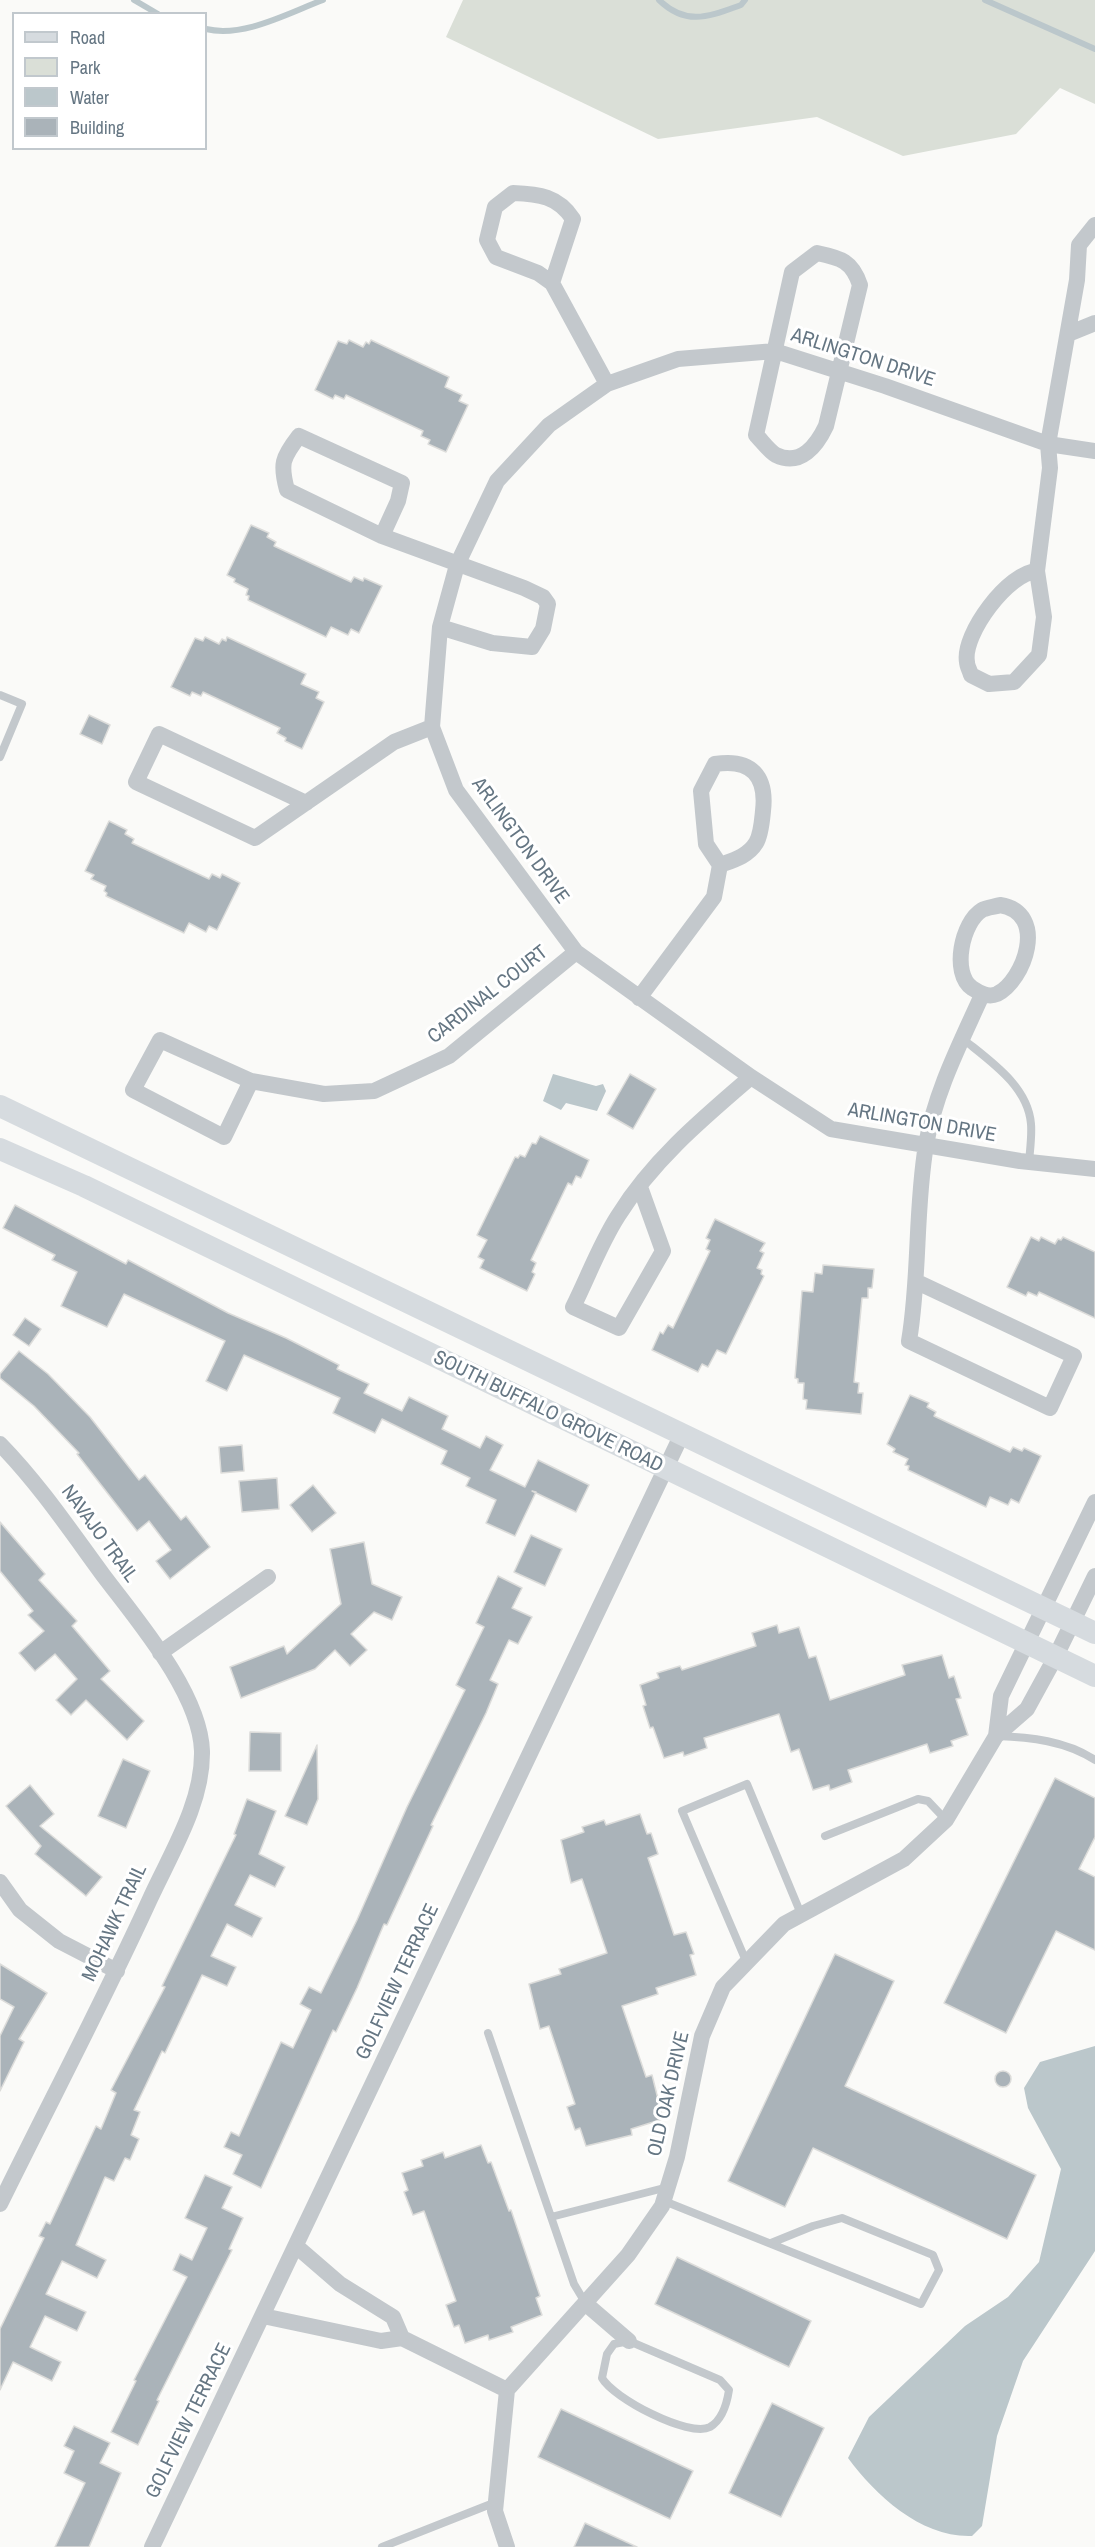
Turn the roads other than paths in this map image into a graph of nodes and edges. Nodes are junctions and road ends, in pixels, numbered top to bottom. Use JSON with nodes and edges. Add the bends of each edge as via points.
{"nodes":[{"id":1,"x":1095,"y":225,"type":"edge"},
{"id":2,"x":552,"y":283,"type":"junction"},
{"id":3,"x":1095,"y":323,"type":"edge"},
{"id":4,"x":1068,"y":334,"type":"junction"},
{"id":5,"x":775,"y":351,"type":"junction"},
{"id":6,"x":838,"y":371,"type":"junction"},
{"id":7,"x":607,"y":384,"type":"junction"},
{"id":8,"x":1048,"y":444,"type":"junction"},
{"id":9,"x":1095,"y":451,"type":"edge"},
{"id":10,"x":382,"y":536,"type":"junction"},
{"id":11,"x":457,"y":565,"type":"junction"},
{"id":12,"x":1037,"y":571,"type":"junction"},
{"id":13,"x":440,"y":627,"type":"junction"},
{"id":14,"x":0,"y":695,"type":"edge"},
{"id":15,"x":432,"y":727,"type":"junction"},
{"id":16,"x":0,"y":758,"type":"edge"},
{"id":17,"x":306,"y":803,"type":"junction"},
{"id":18,"x":720,"y":865,"type":"junction"},
{"id":19,"x":576,"y":951,"type":"junction"},
{"id":20,"x":982,"y":995,"type":"junction"},
{"id":21,"x":639,"y":998,"type":"junction"},
{"id":22,"x":963,"y":1039,"type":"junction"},
{"id":23,"x":751,"y":1077,"type":"junction"},
{"id":24,"x":251,"y":1081,"type":"junction"},
{"id":25,"x":0,"y":1106,"type":"edge"},
{"id":26,"x":926,"y":1145,"type":"junction"},
{"id":27,"x":0,"y":1149,"type":"edge"},
{"id":28,"x":1029,"y":1162,"type":"junction"},
{"id":29,"x":1095,"y":1169,"type":"edge"},
{"id":30,"x":640,"y":1187,"type":"junction"},
{"id":31,"x":917,"y":1282,"type":"junction"},
{"id":32,"x":682,"y":1434,"type":"junction"},
{"id":33,"x":0,"y":1444,"type":"edge"},
{"id":34,"x":665,"y":1469,"type":"junction"},
{"id":35,"x":1095,"y":1502,"type":"edge"},
{"id":36,"x":1095,"y":1576,"type":"edge"},
{"id":37,"x":268,"y":1577,"type":"dead end"},
{"id":38,"x":1034,"y":1624,"type":"junction"},
{"id":39,"x":1095,"y":1633,"type":"edge"},
{"id":40,"x":1065,"y":1639,"type":"junction"},
{"id":41,"x":160,"y":1653,"type":"junction"},
{"id":42,"x":1095,"y":1676,"type":"edge"},
{"id":43,"x":996,"y":1736,"type":"junction"},
{"id":44,"x":1095,"y":1760,"type":"edge"},
{"id":45,"x":946,"y":1820,"type":"junction"},
{"id":46,"x":825,"y":1836,"type":"dead end"},
{"id":47,"x":0,"y":1882,"type":"edge"},
{"id":48,"x":801,"y":1914,"type":"junction"},
{"id":49,"x":746,"y":1960,"type":"junction"},
{"id":50,"x":117,"y":1971,"type":"junction"},
{"id":51,"x":488,"y":2033,"type":"dead end"},
{"id":52,"x":666,"y":2194,"type":"junction"},
{"id":53,"x":0,"y":2202,"type":"edge"},
{"id":54,"x":551,"y":2217,"type":"junction"},
{"id":55,"x":771,"y":2243,"type":"junction"},
{"id":56,"x":296,"y":2246,"type":"junction"},
{"id":57,"x":586,"y":2304,"type":"junction"},
{"id":58,"x":263,"y":2316,"type":"junction"},
{"id":59,"x":402,"y":2338,"type":"junction"},
{"id":60,"x":629,"y":2341,"type":"junction"},
{"id":61,"x":507,"y":2390,"type":"junction"},
{"id":62,"x":496,"y":2502,"type":"junction"},
{"id":63,"x":152,"y":2547,"type":"edge"},
{"id":64,"x":382,"y":2547,"type":"edge"},
{"id":65,"x":507,"y":2547,"type":"edge"}],
"edges":[{"from":1,"to":4,"type":"street","via":[[1079,244]]},
{"from":2,"to":2,"type":"street","via":[[573,219],[563,204],[535,194],[513,193],[495,207],[488,240],[496,257],[538,273]]},
{"from":2,"to":7,"type":"street"},
{"from":3,"to":4,"type":"street"},
{"from":4,"to":8,"type":"street"},
{"from":5,"to":6,"type":"street","name":"ARLINGTON DRIVE"},
{"from":5,"to":6,"type":"street","via":[[756,435],[775,454],[792,459],[809,452],[818,442],[826,426]]},
{"from":5,"to":6,"type":"street","via":[[792,272],[817,253],[840,257],[855,270],[860,285]]},
{"from":5,"to":7,"type":"street","name":"ARLINGTON DRIVE","via":[[678,359]]},
{"from":6,"to":8,"type":"street","name":"ARLINGTON DRIVE"},
{"from":7,"to":11,"type":"street","name":"ARLINGTON DRIVE","via":[[549,425],[497,480]]},
{"from":8,"to":9,"type":"street","name":"ARLINGTON DRIVE"},
{"from":8,"to":12,"type":"street","via":[[1050,468]]},
{"from":10,"to":10,"type":"street","via":[[402,483],[298,436],[286,453],[281,470],[287,490]]},
{"from":10,"to":11,"type":"street"},
{"from":11,"to":13,"type":"street","name":"ARLINGTON DRIVE"},
{"from":11,"to":13,"type":"street","via":[[543,597],[548,604],[547,618],[532,647],[492,643]]},
{"from":12,"to":12,"type":"street","via":[[1030,571],[1007,586],[983,615],[970,643],[966,660],[972,675],[989,684],[1014,682],[1039,655],[1044,617]]},
{"from":13,"to":15,"type":"street","name":"ARLINGTON DRIVE"},
{"from":14,"to":16,"type":"lane","via":[[22,704]]},
{"from":15,"to":17,"type":"street","via":[[394,742]]},
{"from":15,"to":19,"type":"street","name":"ARLINGTON DRIVE","via":[[456,790]]},
{"from":17,"to":17,"type":"street","via":[[159,734],[136,782],[255,838]]},
{"from":18,"to":18,"type":"street","via":[[744,856],[756,843],[765,791],[760,777],[737,764],[724,762],[715,764],[700,791],[706,844]]},
{"from":18,"to":21,"type":"street","via":[[714,897]]},
{"from":19,"to":21,"type":"street","name":"ARLINGTON DRIVE"},
{"from":19,"to":24,"type":"street","name":"CARDINAL COURT","via":[[450,1056],[374,1091],[324,1094]]},
{"from":20,"to":20,"type":"street","via":[[996,995],[1004,989],[1016,974],[1030,938],[1026,920],[1013,907],[1000,905],[982,910],[970,923],[960,952],[960,970],[968,985]]},
{"from":20,"to":22,"type":"street"},
{"from":21,"to":23,"type":"street","name":"ARLINGTON DRIVE"},
{"from":22,"to":26,"type":"street","via":[[938,1096]]},
{"from":22,"to":28,"type":"lane","via":[[1015,1086],[1026,1104],[1031,1124]]},
{"from":23,"to":26,"type":"street","name":"ARLINGTON DRIVE","via":[[831,1129]]},
{"from":23,"to":30,"type":"street","via":[[679,1139]]},
{"from":24,"to":24,"type":"street","name":"CARDINAL COURT","via":[[160,1040],[133,1089],[224,1137]]},
{"from":25,"to":32,"type":"main road","name":"SOUTH BUFFALO GROVE ROAD"},
{"from":26,"to":28,"type":"street","name":"ARLINGTON DRIVE"},
{"from":26,"to":31,"type":"street","via":[[917,1232]]},
{"from":27,"to":34,"type":"main road","name":"SOUTH BUFFALO GROVE ROAD","via":[[84,1186]]},
{"from":28,"to":29,"type":"street","name":"ARLINGTON DRIVE"},
{"from":30,"to":30,"type":"street","via":[[618,1216],[573,1307],[619,1328],[663,1251]]},
{"from":31,"to":31,"type":"street","via":[[909,1341],[1050,1408],[1074,1356]]},
{"from":32,"to":34,"type":"street","name":"GOLFVIEW TERRACE"},
{"from":32,"to":38,"type":"main road","name":"SOUTH BUFFALO GROVE ROAD"},
{"from":33,"to":41,"type":"street","name":"NAVAJO TRAIL","via":[[31,1476]]},
{"from":34,"to":38,"type":"main road","name":"SOUTH BUFFALO GROVE ROAD"},
{"from":34,"to":56,"type":"street","name":"GOLFVIEW TERRACE"},
{"from":35,"to":38,"type":"street","name":"OLD OAK DRIVE"},
{"from":36,"to":40,"type":"street","name":"OLD OAK DRIVE"},
{"from":37,"to":41,"type":"street"},
{"from":38,"to":40,"type":"main road","name":"SOUTH BUFFALO GROVE ROAD"},
{"from":38,"to":40,"type":"main road","name":"SOUTH BUFFALO GROVE ROAD"},
{"from":38,"to":43,"type":"street","name":"OLD OAK DRIVE","via":[[1001,1696]]},
{"from":39,"to":40,"type":"main road","name":"SOUTH BUFFALO GROVE ROAD"},
{"from":40,"to":42,"type":"main road","name":"SOUTH BUFFALO GROVE ROAD"},
{"from":40,"to":43,"type":"street","name":"OLD OAK DRIVE","via":[[1027,1708]]},
{"from":41,"to":50,"type":"street","name":"MOHAWK TRAIL","via":[[198,1726],[201,1771],[193,1807]]},
{"from":43,"to":44,"type":"lane","via":[[1032,1737],[1083,1752]]},
{"from":43,"to":45,"type":"street","name":"OLD OAK DRIVE"},
{"from":45,"to":46,"type":"lane","via":[[928,1801],[918,1799]]},
{"from":45,"to":48,"type":"street","name":"OLD OAK DRIVE","via":[[904,1859]]},
{"from":47,"to":50,"type":"street","via":[[20,1910],[59,1941]]},
{"from":48,"to":49,"type":"street","name":"OLD OAK DRIVE","via":[[784,1924]]},
{"from":48,"to":49,"type":"lane","via":[[747,1784],[682,1811]]},
{"from":49,"to":52,"type":"street","name":"OLD OAK DRIVE","via":[[723,1988],[702,2036]]},
{"from":50,"to":53,"type":"street","name":"MOHAWK TRAIL"},
{"from":51,"to":54,"type":"lane"},
{"from":52,"to":54,"type":"lane"},
{"from":52,"to":55,"type":"lane"},
{"from":52,"to":57,"type":"street","name":"OLD OAK DRIVE","via":[[628,2255]]},
{"from":54,"to":57,"type":"lane","via":[[573,2284]]},
{"from":55,"to":55,"type":"lane","via":[[921,2304],[939,2270],[933,2255],[842,2218]]},
{"from":56,"to":58,"type":"street","name":"GOLFVIEW TERRACE"},
{"from":56,"to":59,"type":"street","via":[[340,2284],[393,2317]]},
{"from":57,"to":60,"type":"street"},
{"from":57,"to":61,"type":"street","name":"OLD OAK DRIVE"},
{"from":58,"to":59,"type":"street","via":[[381,2341]]},
{"from":58,"to":63,"type":"street","name":"GOLFVIEW TERRACE"},
{"from":59,"to":61,"type":"street"},
{"from":60,"to":60,"type":"lane","via":[[614,2344],[607,2354],[602,2378],[608,2388],[632,2404],[688,2428],[710,2426],[720,2416],[729,2390],[720,2380]]},
{"from":61,"to":62,"type":"street"},
{"from":62,"to":64,"type":"lane"},
{"from":62,"to":65,"type":"street","via":[[495,2511]]}]}
